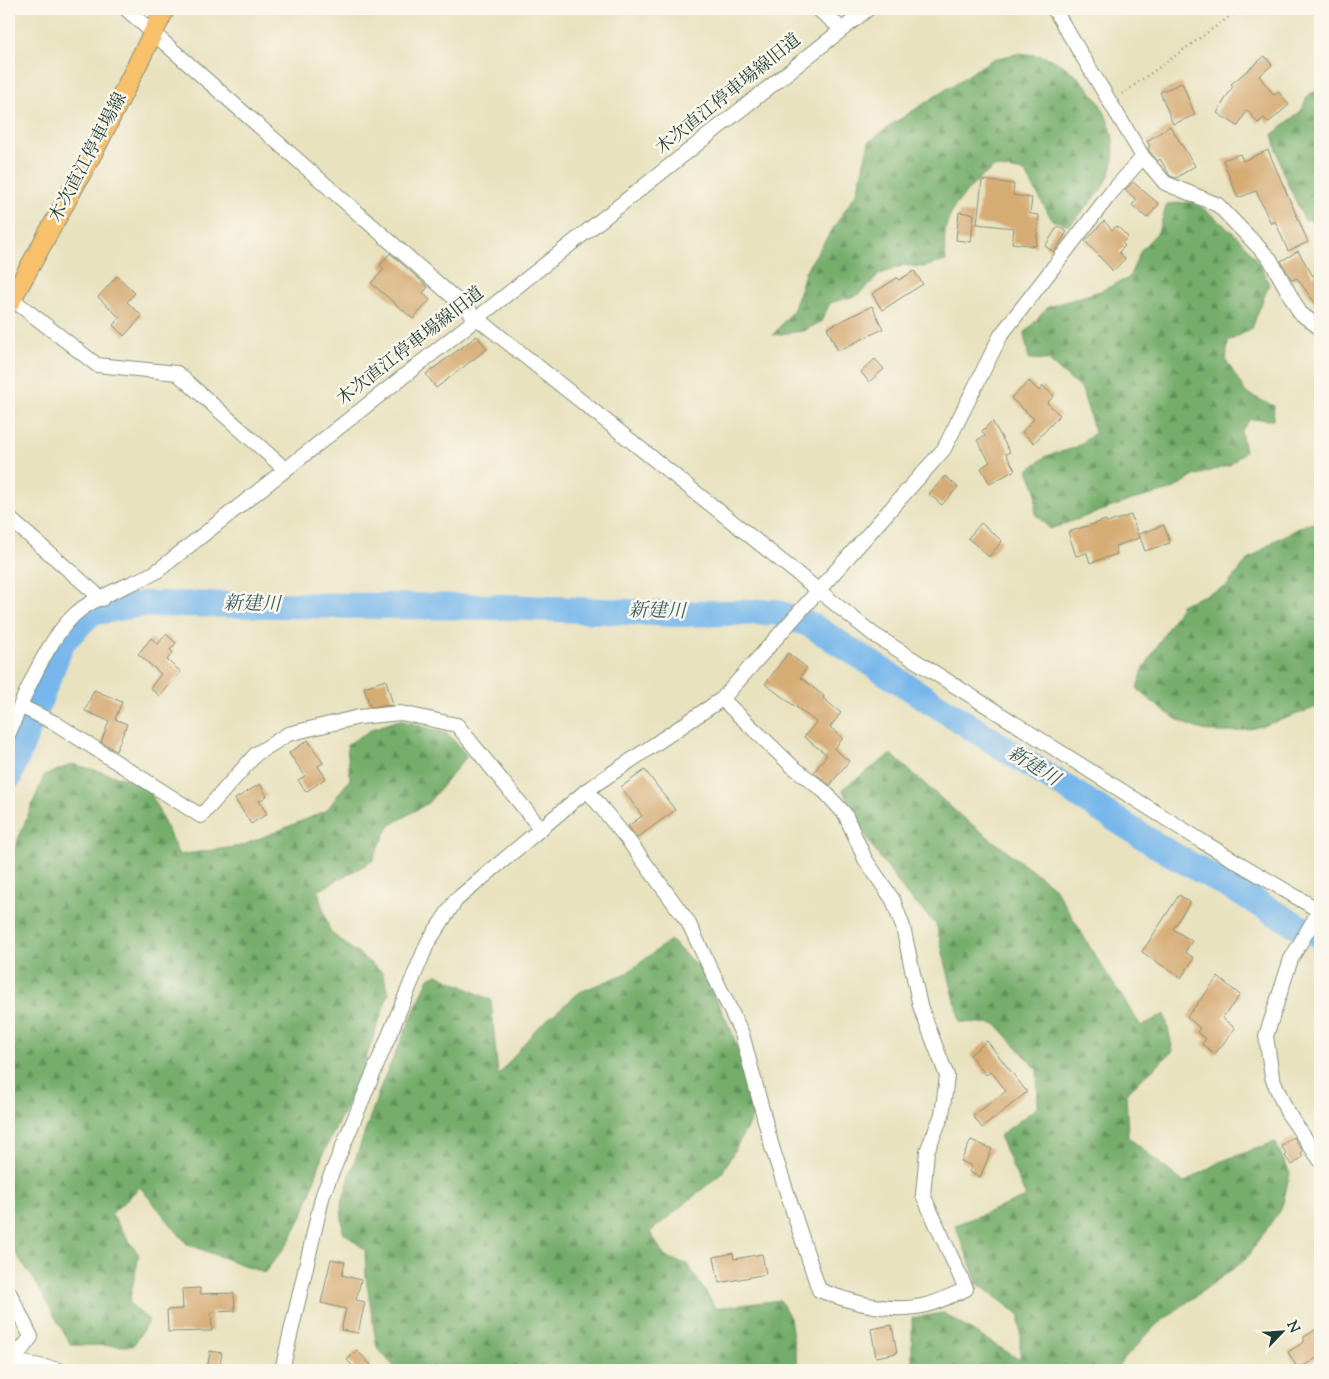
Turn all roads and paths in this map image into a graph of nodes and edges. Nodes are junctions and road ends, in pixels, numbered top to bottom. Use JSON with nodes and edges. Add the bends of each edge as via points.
{"nodes":[{"id":1,"x":126,"y":9,"type":"edge"},
{"id":2,"x":165,"y":9,"type":"edge"},
{"id":3,"x":818,"y":9,"type":"edge"},
{"id":4,"x":868,"y":9,"type":"edge"},
{"id":5,"x":1054,"y":9,"type":"edge"},
{"id":6,"x":1240,"y":9,"type":"edge"},
{"id":7,"x":842,"y":29,"type":"junction"},
{"id":8,"x":153,"y":32,"type":"junction"},
{"id":9,"x":1110,"y":102,"type":"junction"},
{"id":10,"x":1143,"y":157,"type":"junction"},
{"id":11,"x":10,"y":302,"type":"edge"},
{"id":12,"x":477,"y":318,"type":"junction"},
{"id":13,"x":1320,"y":328,"type":"edge"},
{"id":14,"x":285,"y":469,"type":"junction"},
{"id":15,"x":9,"y":518,"type":"edge"},
{"id":16,"x":818,"y":590,"type":"junction"},
{"id":17,"x":102,"y":599,"type":"junction"},
{"id":18,"x":722,"y":699,"type":"junction"},
{"id":19,"x":20,"y":706,"type":"junction"},
{"id":20,"x":9,"y":733,"type":"edge"},
{"id":21,"x":587,"y":790,"type":"junction"},
{"id":22,"x":541,"y":829,"type":"junction"},
{"id":23,"x":1318,"y":914,"type":"edge"},
{"id":24,"x":1320,"y":1160,"type":"edge"},
{"id":25,"x":9,"y":1292,"type":"edge"},
{"id":26,"x":11,"y":1364,"type":"edge"},
{"id":27,"x":60,"y":1370,"type":"edge"},
{"id":28,"x":282,"y":1370,"type":"edge"}],
"edges":[{"from":1,"to":8,"type":"street"},
{"from":2,"to":8,"type":"main road","name":"木次直江停車場線"},
{"from":3,"to":7,"type":"street"},
{"from":4,"to":7,"type":"street","name":"木次直江停車場線旧道"},
{"from":5,"to":9,"type":"street"},
{"from":6,"to":9,"type":"path"},
{"from":7,"to":12,"type":"street","name":"木次直江停車場線旧道"},
{"from":8,"to":11,"type":"main road","name":"木次直江停車場線","via":[[97,145]]},
{"from":8,"to":12,"type":"street"},
{"from":9,"to":10,"type":"street"},
{"from":10,"to":13,"type":"street","via":[[1165,182],[1218,205],[1270,259],[1300,313]]},
{"from":10,"to":16,"type":"street","via":[[1110,194],[1001,335],[944,449]]},
{"from":11,"to":14,"type":"street","via":[[97,365],[177,373]]},
{"from":12,"to":14,"type":"street","name":"木次直江停車場線旧道"},
{"from":12,"to":16,"type":"street"},
{"from":14,"to":17,"type":"street","name":"木次直江停車場線旧道","via":[[156,572]]},
{"from":15,"to":17,"type":"street"},
{"from":16,"to":18,"type":"street"},
{"from":16,"to":23,"type":"street","via":[[873,634]]},
{"from":17,"to":19,"type":"street","name":"木次直江停車場線旧道","via":[[78,612],[62,629]]},
{"from":18,"to":21,"type":"street"},
{"from":18,"to":21,"type":"street","via":[[846,814],[865,859],[893,900],[903,927],[920,1006],[947,1076],[942,1115],[927,1151],[923,1195],[966,1289],[926,1306],[894,1308],[849,1302],[819,1290],[772,1147],[739,1025],[688,922]]},
{"from":19,"to":20,"type":"street","name":"木次直江停車場線旧道"},
{"from":19,"to":22,"type":"street","via":[[56,723],[201,816],[256,754],[288,734],[359,718],[400,713],[457,725]]},
{"from":21,"to":22,"type":"street"},
{"from":22,"to":28,"type":"street","via":[[456,900],[428,942],[323,1194]]},
{"from":23,"to":24,"type":"street","via":[[1291,959],[1266,1036],[1272,1077],[1287,1112]]},
{"from":25,"to":26,"type":"street","via":[[31,1337]]},
{"from":26,"to":27,"type":"street"}]}
